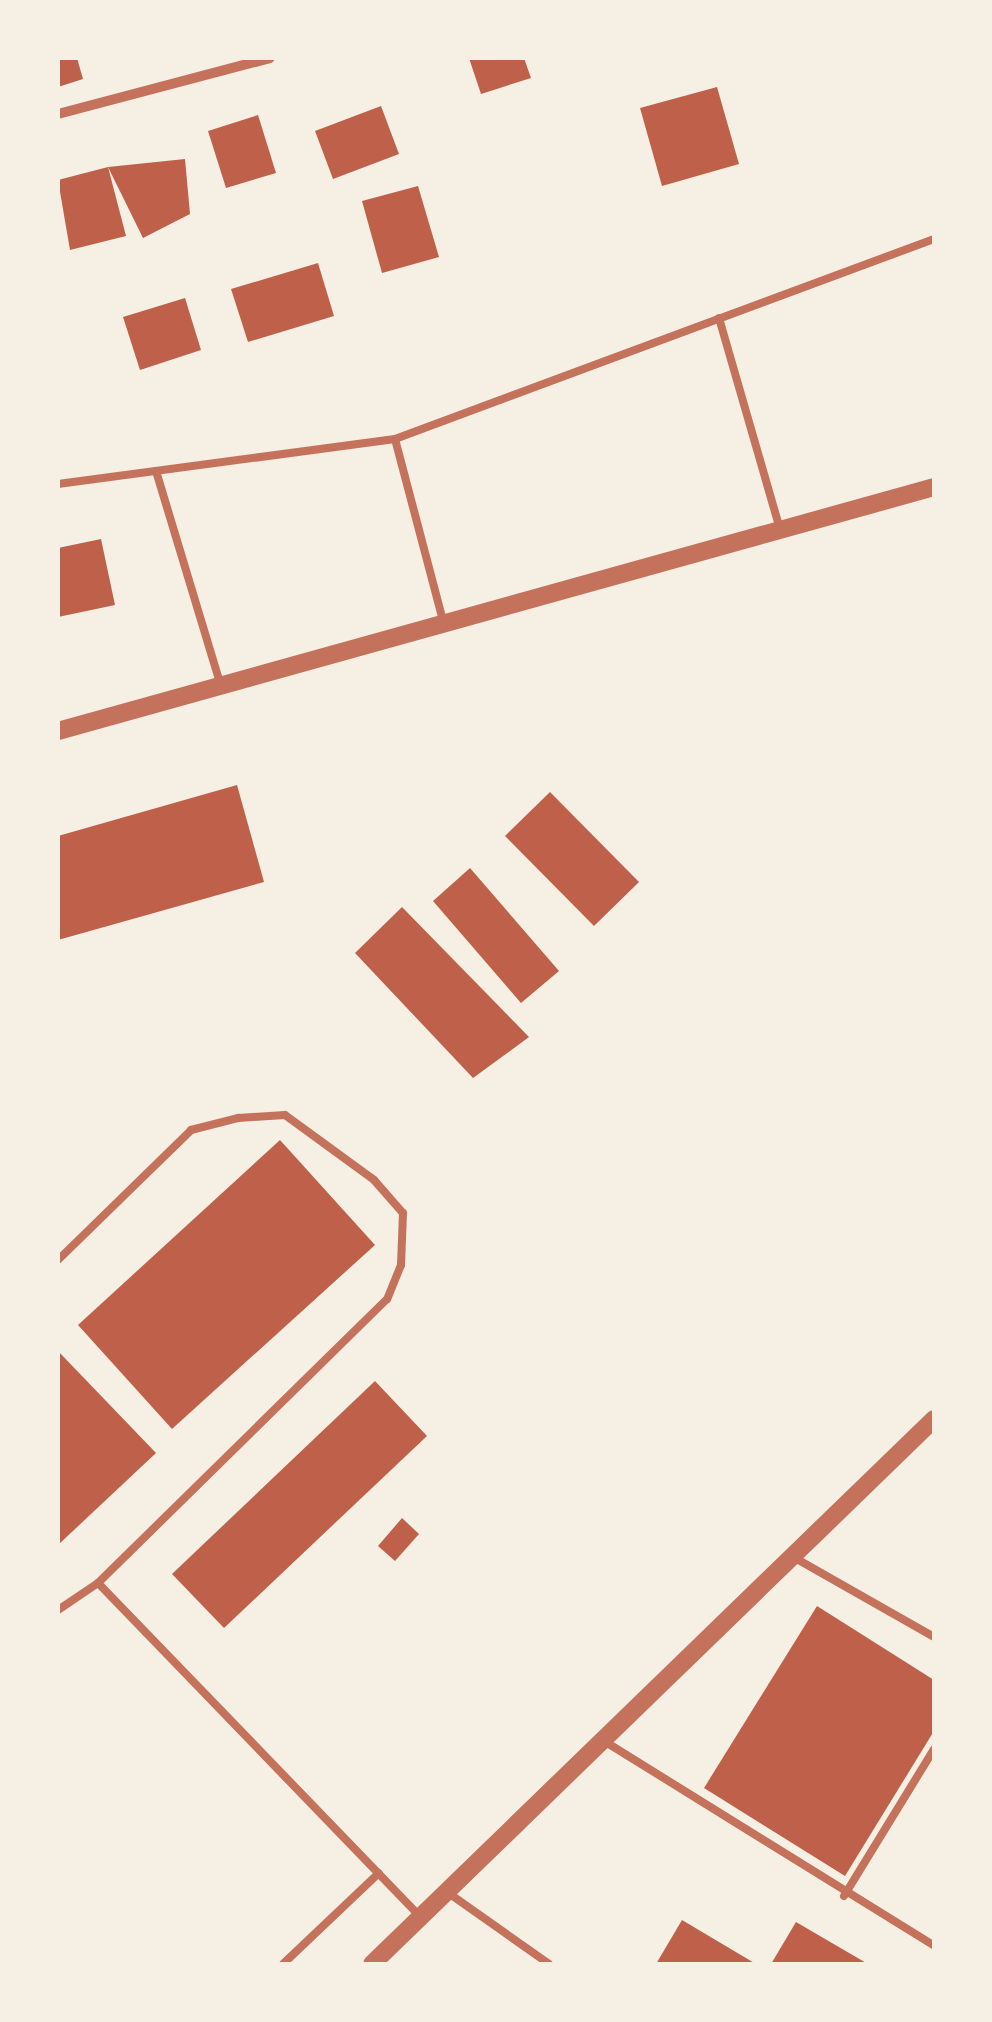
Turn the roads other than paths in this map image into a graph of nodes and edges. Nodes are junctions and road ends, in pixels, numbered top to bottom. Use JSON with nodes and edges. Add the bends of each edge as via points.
{"nodes":[{"id":1,"x":270,"y":58,"type":"edge"},
{"id":2,"x":58,"y":114,"type":"edge"},
{"id":3,"x":934,"y":239,"type":"edge"},
{"id":4,"x":720,"y":318,"type":"junction"},
{"id":5,"x":394,"y":438,"type":"junction"},
{"id":6,"x":156,"y":471,"type":"junction"},
{"id":7,"x":58,"y":484,"type":"edge"},
{"id":8,"x":934,"y":487,"type":"edge"},
{"id":9,"x":780,"y":530,"type":"junction"},
{"id":10,"x":444,"y":624,"type":"junction"},
{"id":11,"x":221,"y":686,"type":"junction"},
{"id":12,"x":58,"y":731,"type":"edge"},
{"id":13,"x":58,"y":1260,"type":"edge"},
{"id":14,"x":934,"y":1419,"type":"edge"},
{"id":15,"x":791,"y":1555,"type":"junction"},
{"id":16,"x":98,"y":1583,"type":"junction"},
{"id":17,"x":58,"y":1610,"type":"edge"},
{"id":18,"x":934,"y":1637,"type":"edge"},
{"id":19,"x":604,"y":1741,"type":"junction"},
{"id":20,"x":934,"y":1750,"type":"edge"},
{"id":21,"x":379,"y":1873,"type":"junction"},
{"id":22,"x":447,"y":1892,"type":"junction"},
{"id":23,"x":844,"y":1896,"type":"junction"},
{"id":24,"x":422,"y":1917,"type":"junction"},
{"id":25,"x":934,"y":1946,"type":"edge"},
{"id":26,"x":283,"y":1964,"type":"edge"},
{"id":27,"x":372,"y":1964,"type":"edge"},
{"id":28,"x":549,"y":1964,"type":"edge"}],
"edges":[{"from":1,"to":2,"type":"street"},
{"from":3,"to":4,"type":"lane"},
{"from":4,"to":5,"type":"lane"},
{"from":4,"to":9,"type":"lane"},
{"from":5,"to":6,"type":"lane"},
{"from":5,"to":10,"type":"lane"},
{"from":6,"to":7,"type":"lane"},
{"from":6,"to":11,"type":"lane"},
{"from":8,"to":9,"type":"street"},
{"from":9,"to":10,"type":"street"},
{"from":10,"to":11,"type":"street"},
{"from":11,"to":12,"type":"street"},
{"from":13,"to":16,"type":"lane","via":[[191,1130],[238,1118],[286,1115],[374,1180],[403,1213],[401,1264],[387,1298]]},
{"from":14,"to":15,"type":"street"},
{"from":15,"to":18,"type":"lane"},
{"from":15,"to":19,"type":"street"},
{"from":16,"to":17,"type":"lane"},
{"from":16,"to":21,"type":"lane"},
{"from":19,"to":22,"type":"street"},
{"from":19,"to":23,"type":"lane"},
{"from":20,"to":23,"type":"lane"},
{"from":21,"to":24,"type":"lane"},
{"from":21,"to":26,"type":"lane"},
{"from":22,"to":24,"type":"street"},
{"from":22,"to":28,"type":"lane"},
{"from":23,"to":25,"type":"lane"},
{"from":24,"to":27,"type":"street"}]}
